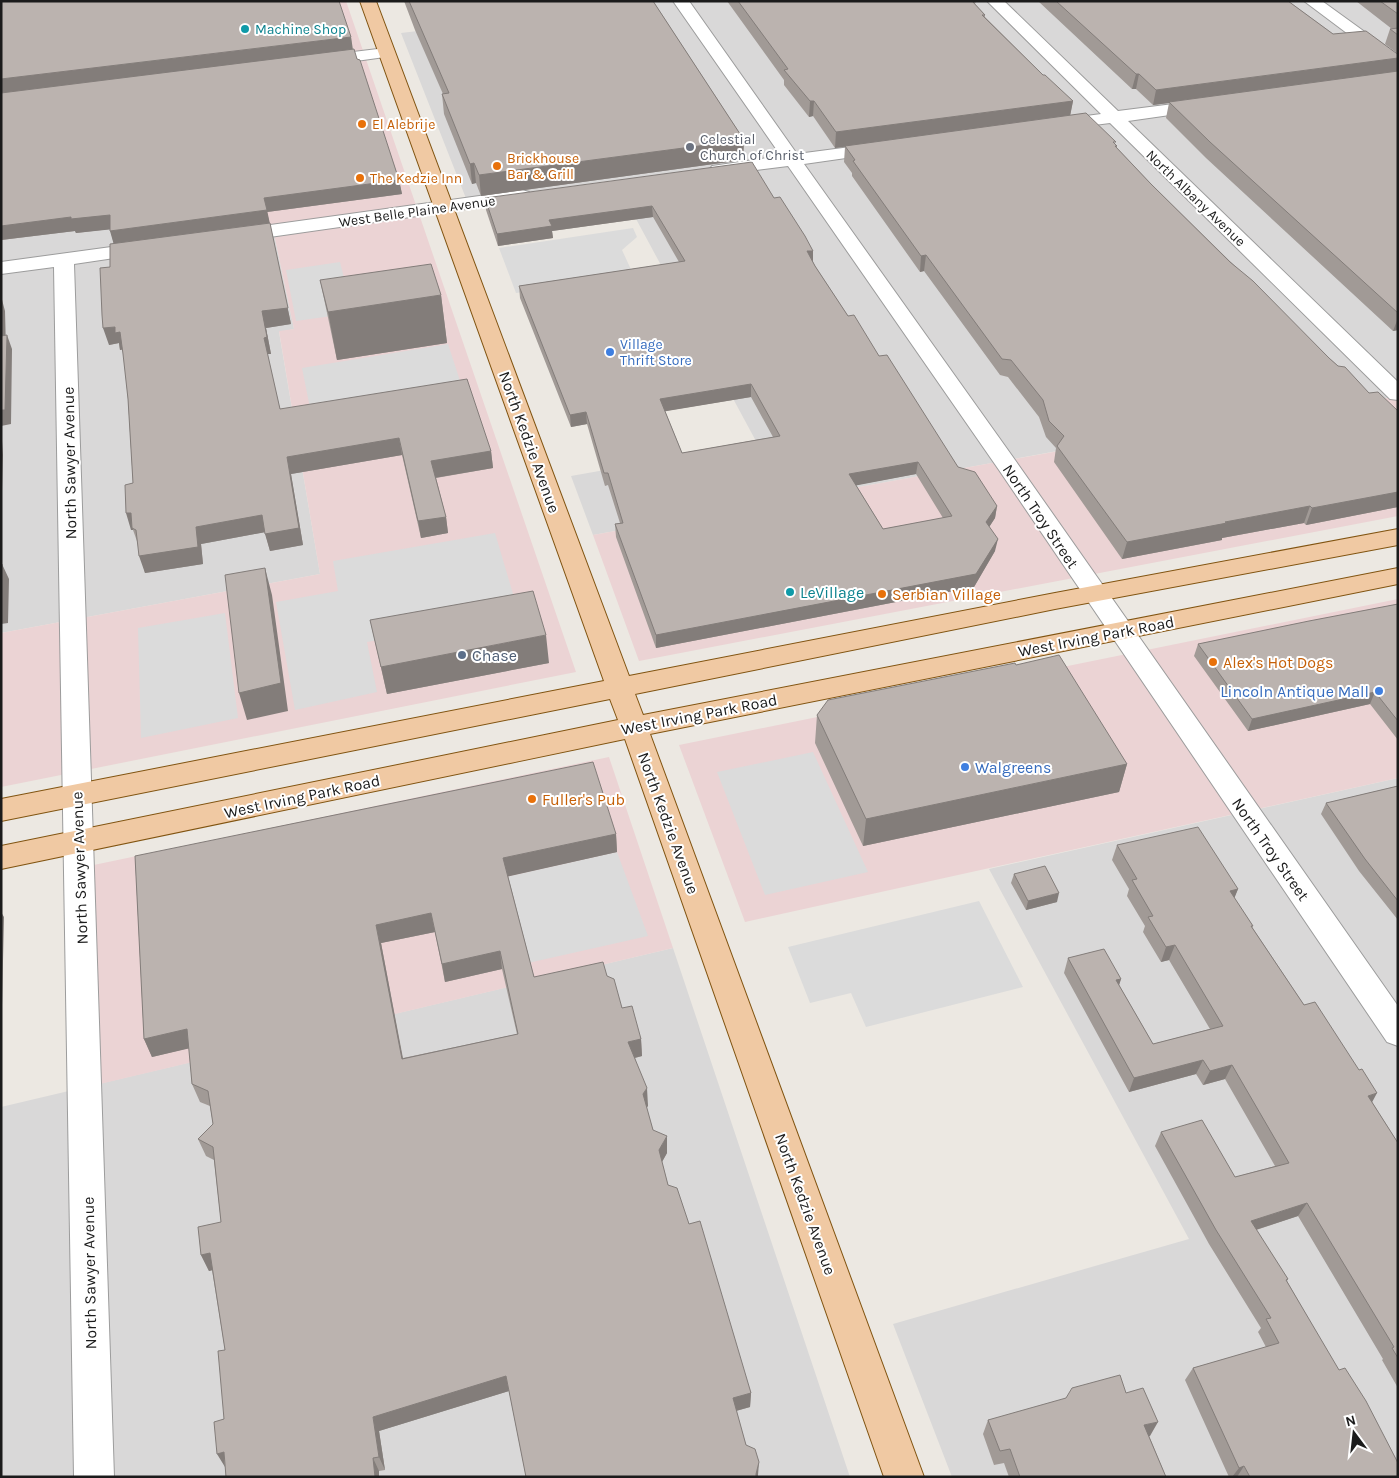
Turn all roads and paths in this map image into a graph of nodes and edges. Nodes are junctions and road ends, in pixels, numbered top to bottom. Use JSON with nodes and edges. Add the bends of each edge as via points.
{"nodes":[{"id":1,"x":368,"y":1,"type":"edge"},
{"id":2,"x":681,"y":1,"type":"edge"},
{"id":3,"x":995,"y":1,"type":"edge"},
{"id":4,"x":1312,"y":1,"type":"edge"},
{"id":5,"x":386,"y":53,"type":"junction"},
{"id":6,"x":301,"y":63,"type":"edge"},
{"id":7,"x":1398,"y":64,"type":"edge"},
{"id":8,"x":1219,"y":103,"type":"edge"},
{"id":9,"x":1114,"y":117,"type":"junction"},
{"id":10,"x":1040,"y":127,"type":"edge"},
{"id":11,"x":899,"y":146,"type":"edge"},
{"id":12,"x":792,"y":160,"type":"junction"},
{"id":13,"x":706,"y":172,"type":"edge"},
{"id":14,"x":543,"y":194,"type":"edge"},
{"id":15,"x":443,"y":207,"type":"junction"},
{"id":16,"x":218,"y":238,"type":"edge"},
{"id":17,"x":161,"y":246,"type":"edge"},
{"id":18,"x":64,"y":259,"type":"junction"},
{"id":19,"x":1,"y":268,"type":"edge"},
{"id":20,"x":1398,"y":394,"type":"edge"},
{"id":21,"x":1398,"y":537,"type":"edge"},
{"id":22,"x":1398,"y":576,"type":"edge"},
{"id":23,"x":1094,"y":595,"type":"junction"},
{"id":24,"x":1120,"y":631,"type":"junction"},
{"id":25,"x":619,"y":687,"type":"junction"},
{"id":26,"x":634,"y":727,"type":"junction"},
{"id":27,"x":77,"y":795,"type":"junction"},
{"id":28,"x":1,"y":810,"type":"edge"},
{"id":29,"x":78,"y":842,"type":"junction"},
{"id":30,"x":1,"y":858,"type":"edge"},
{"id":31,"x":1398,"y":1032,"type":"edge"},
{"id":32,"x":94,"y":1477,"type":"edge"},
{"id":33,"x":904,"y":1477,"type":"edge"}],
"edges":[{"from":1,"to":5,"type":"main road","name":"North Kedzie Avenue"},
{"from":2,"to":12,"type":"street","name":"North Troy Street"},
{"from":3,"to":9,"type":"street","name":"North Albany Avenue"},
{"from":4,"to":7,"type":"street"},
{"from":5,"to":6,"type":"street"},
{"from":5,"to":15,"type":"main road","name":"North Kedzie Avenue"},
{"from":8,"to":9,"type":"street"},
{"from":9,"to":10,"type":"street"},
{"from":9,"to":20,"type":"street","name":"North Albany Avenue"},
{"from":11,"to":12,"type":"street"},
{"from":12,"to":13,"type":"street"},
{"from":12,"to":23,"type":"street","name":"North Troy Street","via":[[1007,465]]},
{"from":14,"to":15,"type":"street","name":"West Belle Plaine Avenue"},
{"from":15,"to":16,"type":"street","name":"West Belle Plaine Avenue"},
{"from":15,"to":25,"type":"main road","name":"North Kedzie Avenue"},
{"from":17,"to":18,"type":"street"},
{"from":18,"to":19,"type":"street"},
{"from":18,"to":27,"type":"street","name":"North Sawyer Avenue"},
{"from":21,"to":23,"type":"main road"},
{"from":22,"to":24,"type":"main road","name":"West Irving Park Road"},
{"from":23,"to":24,"type":"street","name":"North Troy Street"},
{"from":23,"to":25,"type":"main road"},
{"from":24,"to":26,"type":"main road","name":"West Irving Park Road"},
{"from":24,"to":31,"type":"street","name":"North Troy Street"},
{"from":25,"to":26,"type":"main road","name":"North Kedzie Avenue"},
{"from":25,"to":27,"type":"main road"},
{"from":26,"to":29,"type":"main road","name":"West Irving Park Road"},
{"from":26,"to":33,"type":"main road","name":"North Kedzie Avenue"},
{"from":27,"to":28,"type":"main road"},
{"from":27,"to":29,"type":"street","name":"North Sawyer Avenue"},
{"from":29,"to":30,"type":"main road","name":"West Irving Park Road"},
{"from":29,"to":32,"type":"street","name":"North Sawyer Avenue"}]}
